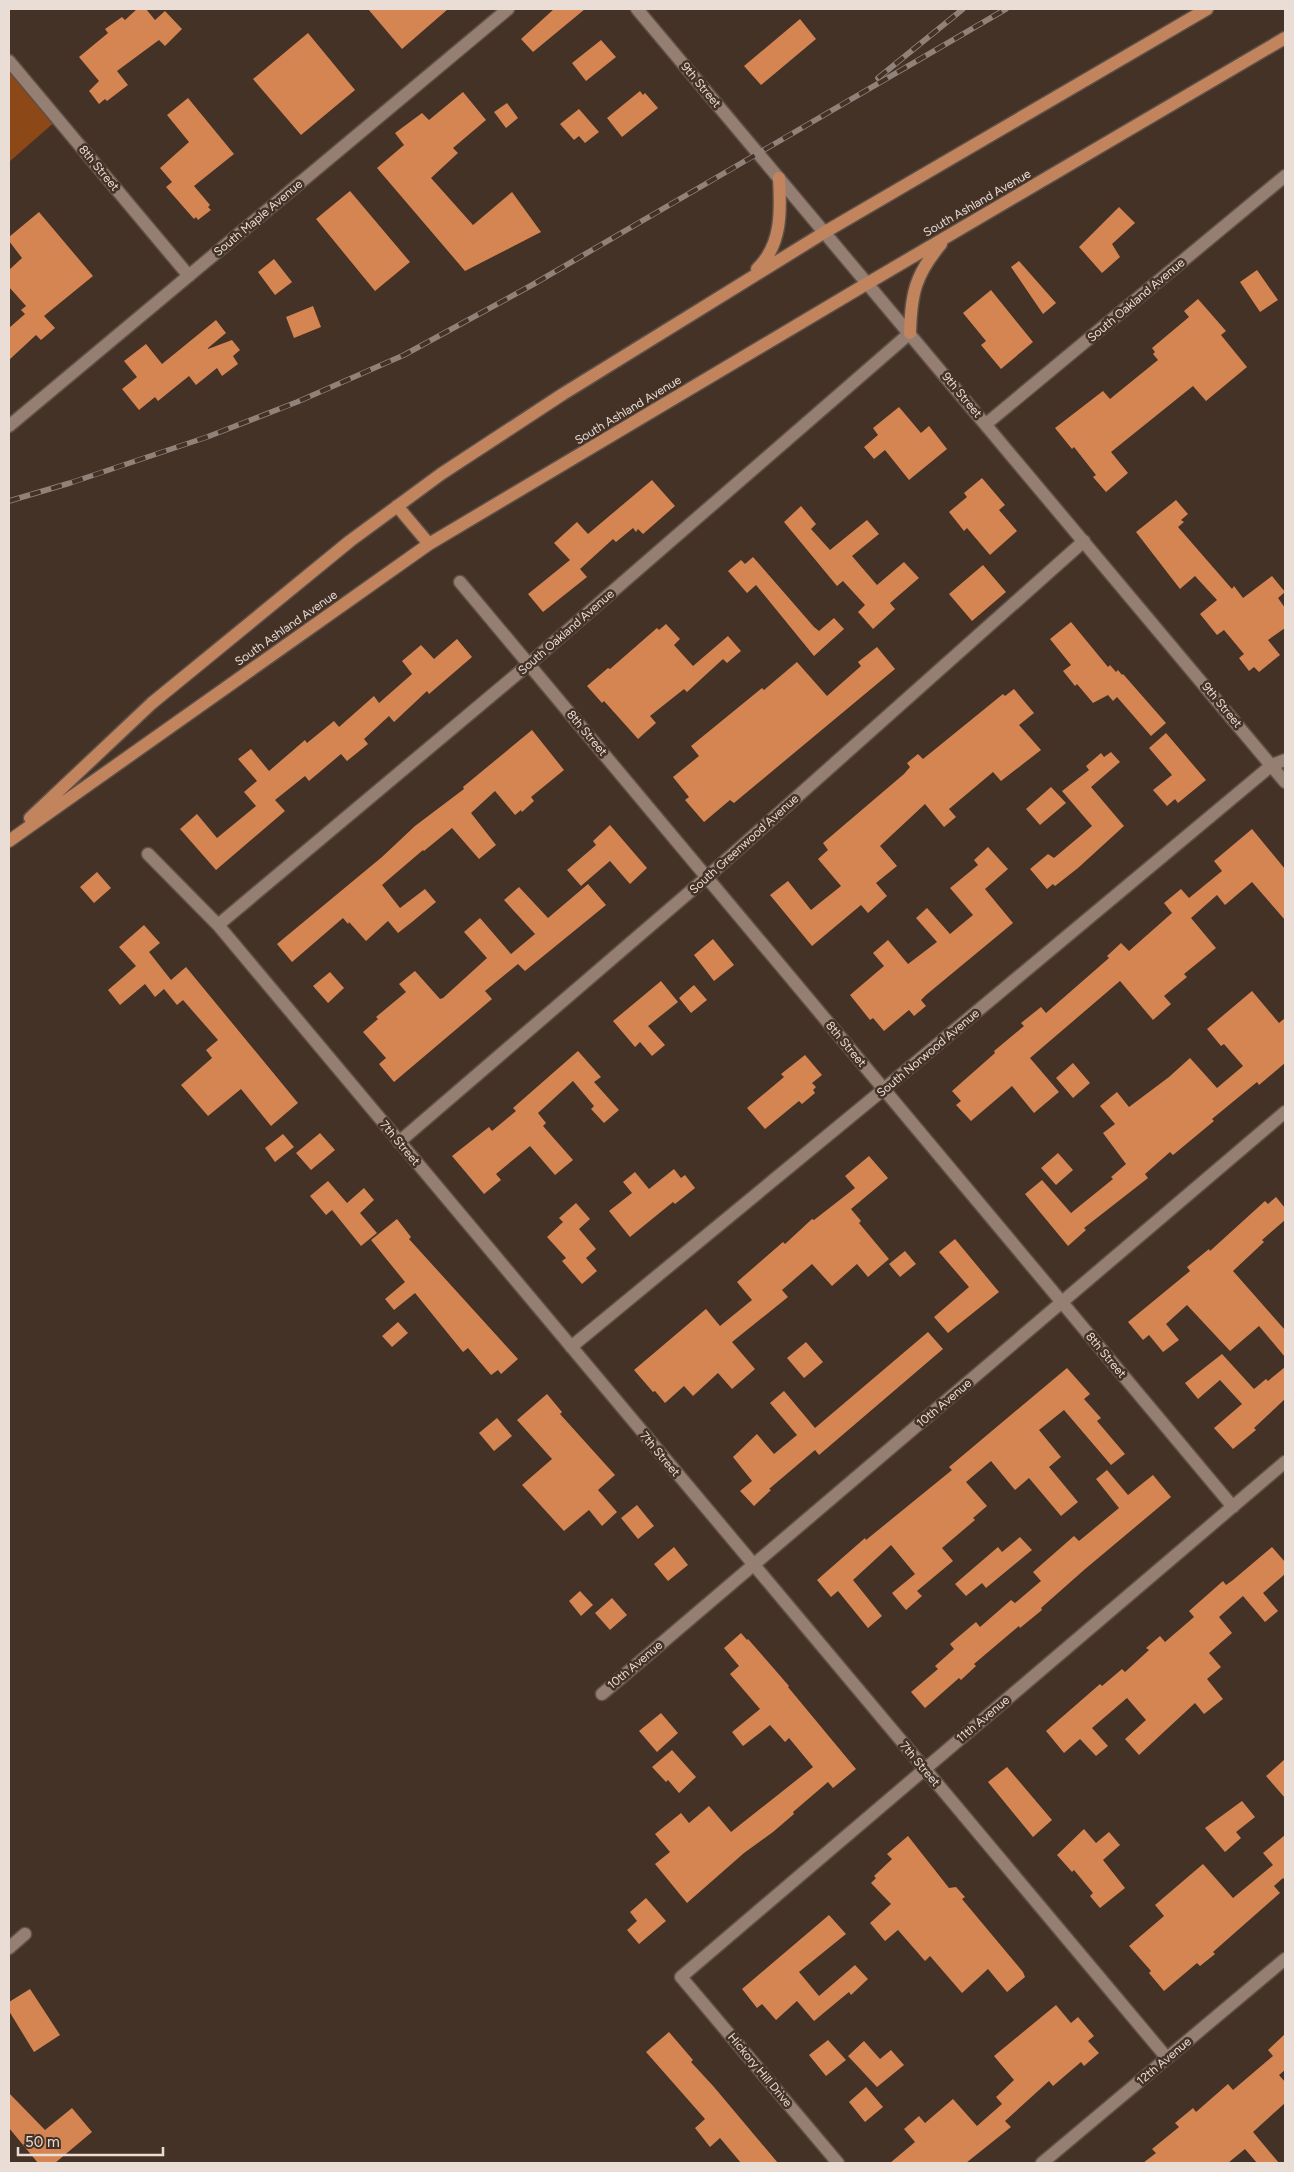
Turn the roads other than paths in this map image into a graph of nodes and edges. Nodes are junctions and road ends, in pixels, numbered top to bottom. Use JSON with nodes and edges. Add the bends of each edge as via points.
{"nodes":[{"id":1,"x":508,"y":9,"type":"edge"},
{"id":2,"x":637,"y":9,"type":"edge"},
{"id":3,"x":1207,"y":9,"type":"edge"},
{"id":4,"x":1285,"y":38,"type":"edge"},
{"id":5,"x":9,"y":62,"type":"edge"},
{"id":6,"x":1285,"y":176,"type":"edge"},
{"id":7,"x":779,"y":178,"type":"junction"},
{"id":8,"x":825,"y":232,"type":"junction"},
{"id":9,"x":946,"y":237,"type":"junction"},
{"id":10,"x":189,"y":276,"type":"junction"},
{"id":11,"x":744,"y":282,"type":"junction"},
{"id":12,"x":868,"y":283,"type":"junction"},
{"id":13,"x":910,"y":333,"type":"junction"},
{"id":14,"x":986,"y":424,"type":"junction"},
{"id":15,"x":9,"y":426,"type":"edge"},
{"id":16,"x":397,"y":506,"type":"junction"},
{"id":17,"x":1084,"y":541,"type":"junction"},
{"id":18,"x":429,"y":544,"type":"junction"},
{"id":19,"x":460,"y":582,"type":"dead end"},
{"id":20,"x":529,"y":664,"type":"junction"},
{"id":21,"x":1285,"y":760,"type":"edge"},
{"id":22,"x":1272,"y":765,"type":"junction"},
{"id":23,"x":1285,"y":782,"type":"edge"},
{"id":24,"x":9,"y":839,"type":"edge"},
{"id":25,"x":148,"y":854,"type":"dead end"},
{"id":26,"x":707,"y":877,"type":"junction"},
{"id":27,"x":218,"y":925,"type":"junction"},
{"id":28,"x":884,"y":1089,"type":"junction"},
{"id":29,"x":1285,"y":1112,"type":"edge"},
{"id":30,"x":399,"y":1142,"type":"junction"},
{"id":31,"x":1062,"y":1302,"type":"junction"},
{"id":32,"x":571,"y":1347,"type":"junction"},
{"id":33,"x":1285,"y":1462,"type":"edge"},
{"id":34,"x":1232,"y":1507,"type":"junction"},
{"id":35,"x":753,"y":1565,"type":"junction"},
{"id":36,"x":602,"y":1694,"type":"dead end"},
{"id":37,"x":924,"y":1770,"type":"junction"},
{"id":38,"x":25,"y":1934,"type":"dead end"},
{"id":39,"x":9,"y":1948,"type":"edge"},
{"id":40,"x":1285,"y":1959,"type":"edge"},
{"id":41,"x":681,"y":1977,"type":"joint"},
{"id":42,"x":1167,"y":2058,"type":"junction"},
{"id":43,"x":838,"y":2163,"type":"edge"},
{"id":44,"x":1042,"y":2163,"type":"edge"}],
"edges":[{"from":1,"to":10,"type":"street","name":"South Maple Avenue"},
{"from":2,"to":7,"type":"street","name":"9th Street"},
{"from":3,"to":8,"type":"main road","name":"South Ashland Avenue"},
{"from":4,"to":9,"type":"main road","name":"South Ashland Avenue"},
{"from":5,"to":10,"type":"street","name":"8th Street"},
{"from":6,"to":14,"type":"street","name":"South Oakland Avenue"},
{"from":7,"to":8,"type":"street","name":"9th Street"},
{"from":7,"to":11,"type":"main road","via":[[780,214],[775,241],[764,262]]},
{"from":8,"to":11,"type":"main road","name":"South Ashland Avenue"},
{"from":8,"to":12,"type":"street","name":"9th Street"},
{"from":9,"to":12,"type":"main road","name":"South Ashland Avenue"},
{"from":9,"to":13,"type":"main road","via":[[927,260],[916,282],[911,301]]},
{"from":10,"to":15,"type":"street","name":"South Maple Avenue"},
{"from":11,"to":16,"type":"main road","name":"South Ashland Avenue","via":[[563,394]]},
{"from":12,"to":13,"type":"street","name":"9th Street"},
{"from":12,"to":18,"type":"main road","name":"South Ashland Avenue"},
{"from":13,"to":14,"type":"street","name":"9th Street"},
{"from":13,"to":20,"type":"street","name":"South Oakland Avenue"},
{"from":14,"to":17,"type":"street","name":"9th Street"},
{"from":16,"to":18,"type":"main road"},
{"from":16,"to":24,"type":"main road","name":"South Ashland Avenue","via":[[152,703]]},
{"from":17,"to":22,"type":"street","name":"9th Street"},
{"from":17,"to":26,"type":"street","name":"South Greenwood Avenue"},
{"from":18,"to":24,"type":"main road","name":"South Ashland Avenue"},
{"from":19,"to":20,"type":"street","name":"8th Street"},
{"from":20,"to":26,"type":"street","name":"8th Street"},
{"from":20,"to":27,"type":"street","name":"South Oakland Avenue"},
{"from":21,"to":22,"type":"street","name":"South Norwood Avenue"},
{"from":22,"to":23,"type":"street","name":"9th Street"},
{"from":22,"to":28,"type":"street","name":"South Norwood Avenue"},
{"from":25,"to":27,"type":"street","name":"7th Street"},
{"from":26,"to":28,"type":"street","name":"8th Street"},
{"from":26,"to":30,"type":"street","name":"South Greenwood Avenue"},
{"from":27,"to":30,"type":"street","name":"7th Street"},
{"from":28,"to":31,"type":"street","name":"8th Street"},
{"from":28,"to":32,"type":"street","name":"South Norwood Avenue"},
{"from":29,"to":31,"type":"street","name":"10th Avenue"},
{"from":30,"to":32,"type":"street","name":"7th Street"},
{"from":31,"to":34,"type":"street","name":"8th Street"},
{"from":31,"to":35,"type":"street","name":"10th Avenue"},
{"from":32,"to":35,"type":"street","name":"7th Street"},
{"from":33,"to":34,"type":"street","name":"11th Avenue"},
{"from":34,"to":37,"type":"street","name":"11th Avenue"},
{"from":35,"to":36,"type":"street","name":"10th Avenue"},
{"from":35,"to":37,"type":"street","name":"7th Street"},
{"from":37,"to":41,"type":"street","name":"11th Avenue"},
{"from":37,"to":42,"type":"street","name":"7th Street"},
{"from":38,"to":39,"type":"street"},
{"from":40,"to":42,"type":"street","name":"12th Avenue"},
{"from":41,"to":43,"type":"street","name":"Hickory Hill Drive"},
{"from":42,"to":44,"type":"street","name":"12th Avenue"}]}
